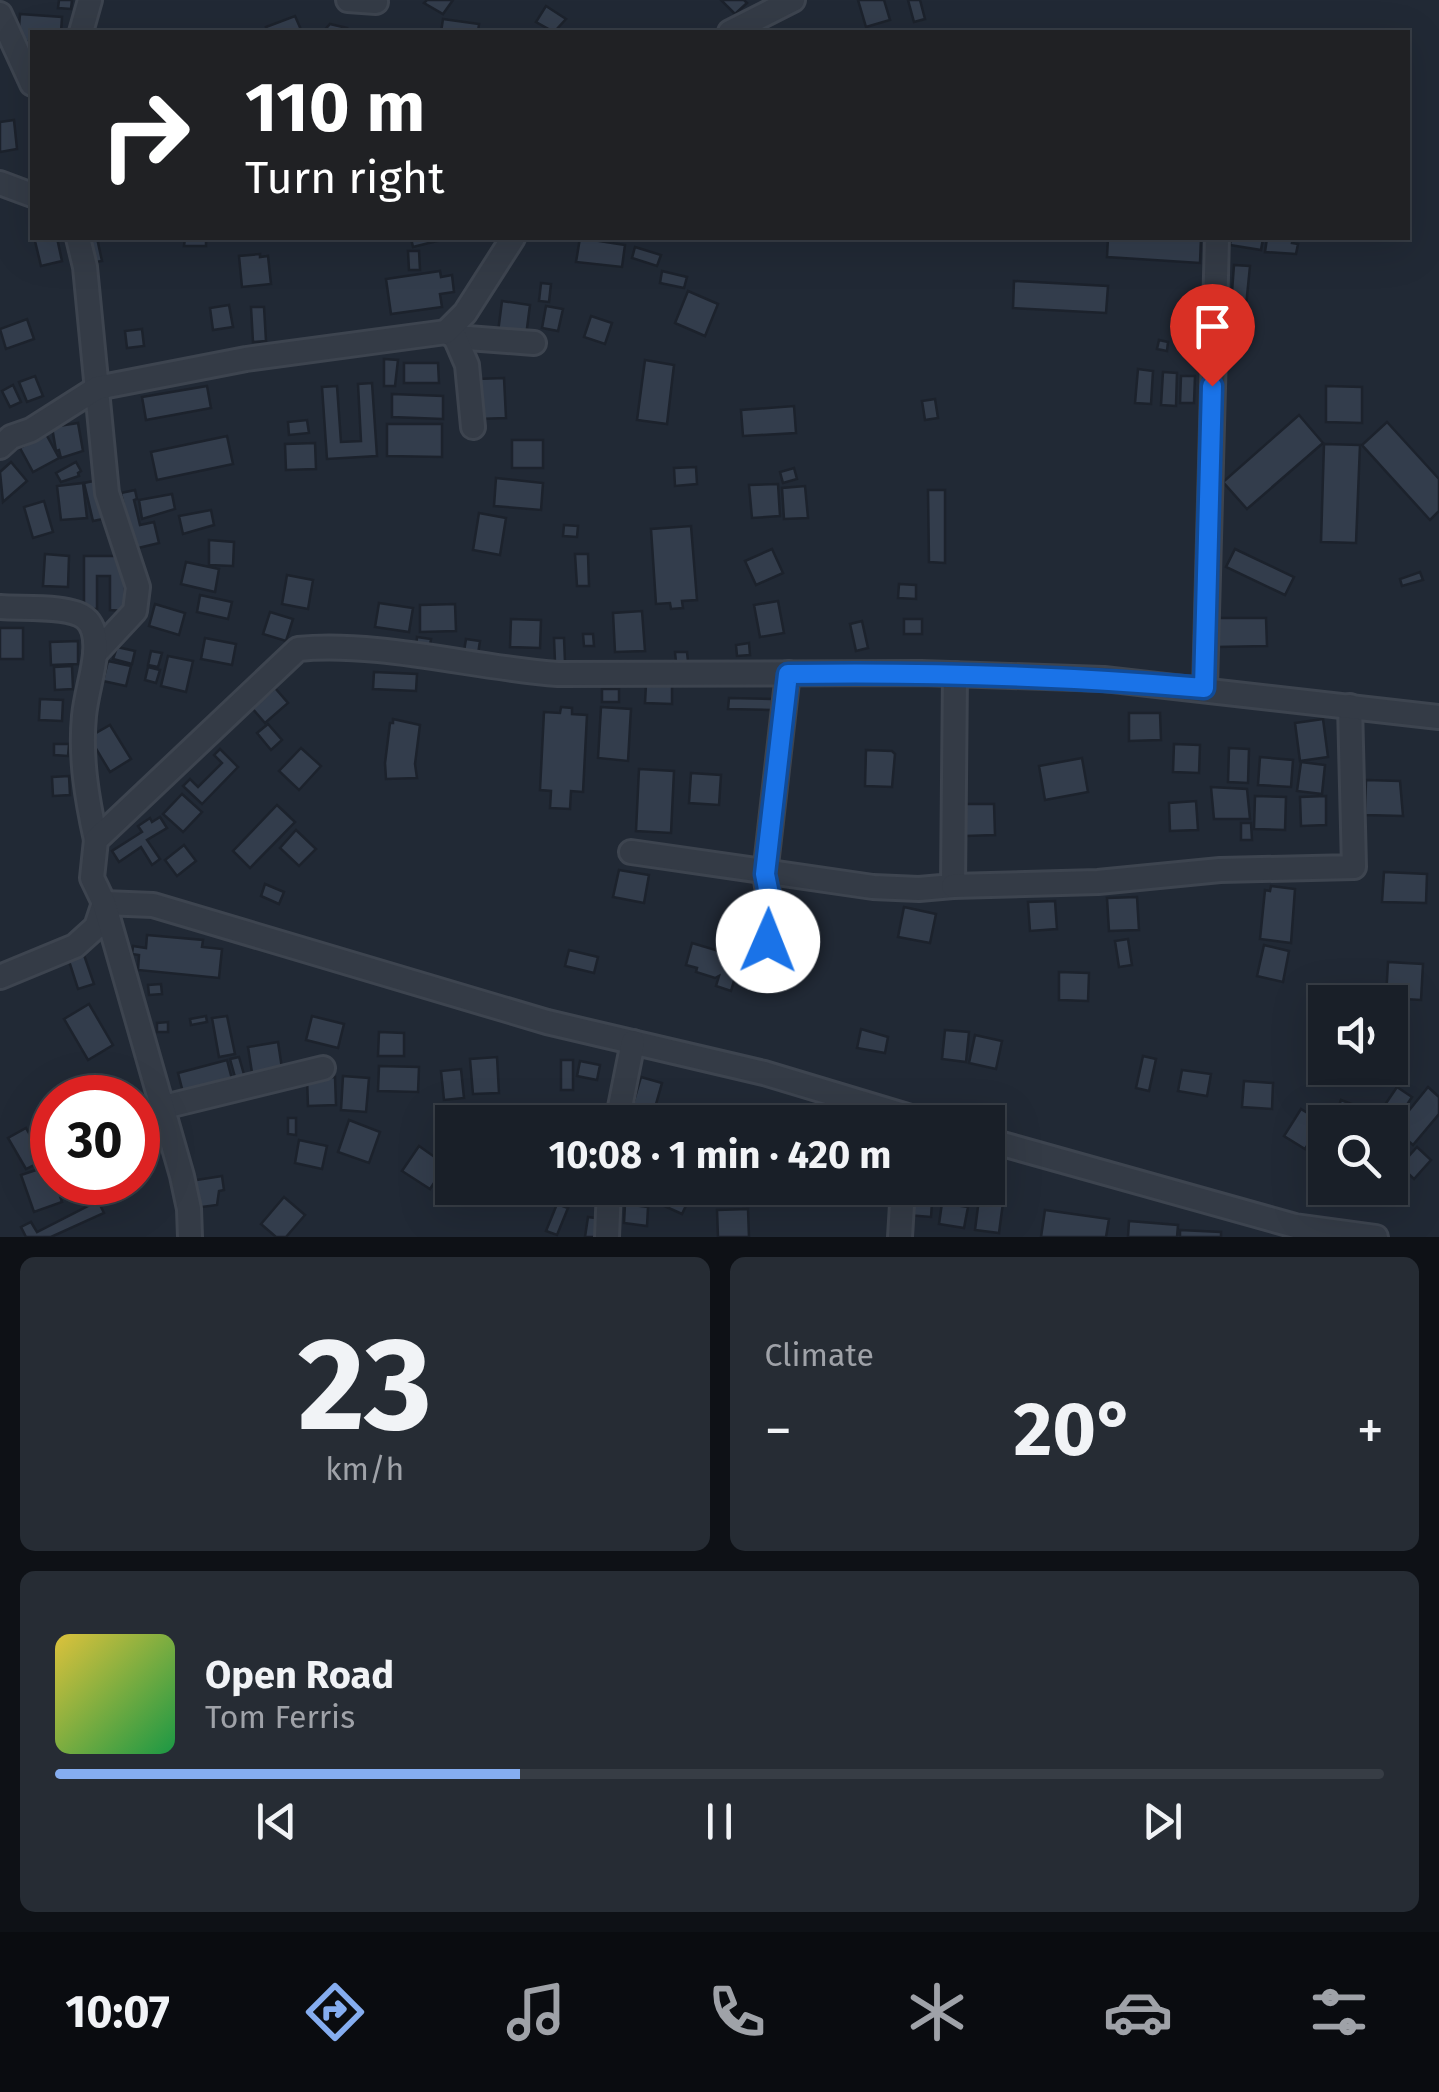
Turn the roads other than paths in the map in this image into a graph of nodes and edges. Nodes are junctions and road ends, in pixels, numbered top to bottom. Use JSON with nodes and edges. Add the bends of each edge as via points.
{"nodes":[{"id":1,"x":90,"y":0,"type":"edge"},
{"id":2,"x":348,"y":0,"type":"edge"},
{"id":3,"x":794,"y":0,"type":"edge"},
{"id":4,"x":376,"y":2,"type":"edge"},
{"id":5,"x":0,"y":14,"type":"edge"},
{"id":6,"x":82,"y":30,"type":"edge"},
{"id":7,"x":734,"y":30,"type":"edge"},
{"id":8,"x":30,"y":80,"type":"edge"},
{"id":9,"x":0,"y":183,"type":"edge"},
{"id":10,"x":30,"y":194,"type":"edge"},
{"id":11,"x":78,"y":240,"type":"edge"},
{"id":12,"x":512,"y":240,"type":"edge"},
{"id":13,"x":1218,"y":240,"type":"edge"},
{"id":14,"x":450,"y":334,"type":"junction"},
{"id":15,"x":534,"y":344,"type":"dead end"},
{"id":16,"x":97,"y":388,"type":"junction"},
{"id":17,"x":473,"y":426,"type":"dead end"},
{"id":18,"x":0,"y":447,"type":"edge"},
{"id":19,"x":0,"y":607,"type":"edge"},
{"id":20,"x":95,"y":654,"type":"junction"},
{"id":21,"x":788,"y":674,"type":"junction"},
{"id":22,"x":955,"y":674,"type":"junction"},
{"id":23,"x":1204,"y":688,"type":"junction"},
{"id":24,"x":1350,"y":706,"type":"junction"},
{"id":25,"x":1439,"y":717,"type":"edge"},
{"id":26,"x":96,"y":840,"type":"junction"},
{"id":27,"x":630,"y":852,"type":"dead end"},
{"id":28,"x":765,"y":874,"type":"junction"},
{"id":29,"x":954,"y":886,"type":"junction"},
{"id":30,"x":104,"y":903,"type":"junction"},
{"id":31,"x":768,"y":941,"type":"dead end"},
{"id":32,"x":0,"y":976,"type":"edge"},
{"id":33,"x":633,"y":1042,"type":"junction"},
{"id":34,"x":323,"y":1068,"type":"dead end"},
{"id":35,"x":620,"y":1105,"type":"edge"},
{"id":36,"x":865,"y":1105,"type":"edge"},
{"id":37,"x":164,"y":1107,"type":"junction"},
{"id":38,"x":1005,"y":1145,"type":"edge"},
{"id":39,"x":608,"y":1205,"type":"edge"},
{"id":40,"x":902,"y":1205,"type":"edge"},
{"id":41,"x":1296,"y":1231,"type":"edge"},
{"id":42,"x":190,"y":1237,"type":"edge"},
{"id":43,"x":607,"y":1237,"type":"edge"},
{"id":44,"x":900,"y":1237,"type":"edge"},
{"id":45,"x":1376,"y":1237,"type":"edge"}],
"edges":[{"from":1,"to":6,"type":"street"},
{"from":2,"to":4,"type":"street"},
{"from":3,"to":7,"type":"street"},
{"from":5,"to":8,"type":"street"},
{"from":9,"to":10,"type":"street"},
{"from":11,"to":16,"type":"street"},
{"from":12,"to":14,"type":"street"},
{"from":13,"to":23,"type":"street"},
{"from":14,"to":15,"type":"street"},
{"from":14,"to":16,"type":"street","via":[[246,359]]},
{"from":14,"to":17,"type":"street","via":[[467,365]]},
{"from":16,"to":18,"type":"street"},
{"from":16,"to":20,"type":"street","via":[[107,493],[138,587],[135,611]]},
{"from":19,"to":20,"type":"street","via":[[84,616],[95,636]]},
{"from":20,"to":26,"type":"street","via":[[83,754]]},
{"from":21,"to":22,"type":"street"},
{"from":21,"to":26,"type":"street","via":[[558,674],[361,649],[298,649]]},
{"from":21,"to":28,"type":"street"},
{"from":22,"to":23,"type":"street"},
{"from":22,"to":29,"type":"street"},
{"from":23,"to":24,"type":"street"},
{"from":24,"to":25,"type":"street"},
{"from":24,"to":29,"type":"street","via":[[1354,867]]},
{"from":26,"to":30,"type":"street","via":[[92,878]]},
{"from":27,"to":28,"type":"street"},
{"from":28,"to":29,"type":"street","via":[[873,888]]},
{"from":28,"to":31,"type":"street"},
{"from":30,"to":32,"type":"street","via":[[96,927],[76,946]]},
{"from":30,"to":33,"type":"street","via":[[153,905]]},
{"from":30,"to":37,"type":"street"},
{"from":33,"to":35,"type":"street"},
{"from":33,"to":36,"type":"street"},
{"from":34,"to":37,"type":"street"},
{"from":37,"to":42,"type":"street"},
{"from":38,"to":41,"type":"street"},
{"from":39,"to":43,"type":"street"},
{"from":40,"to":44,"type":"street"},
{"from":41,"to":45,"type":"street"}]}
